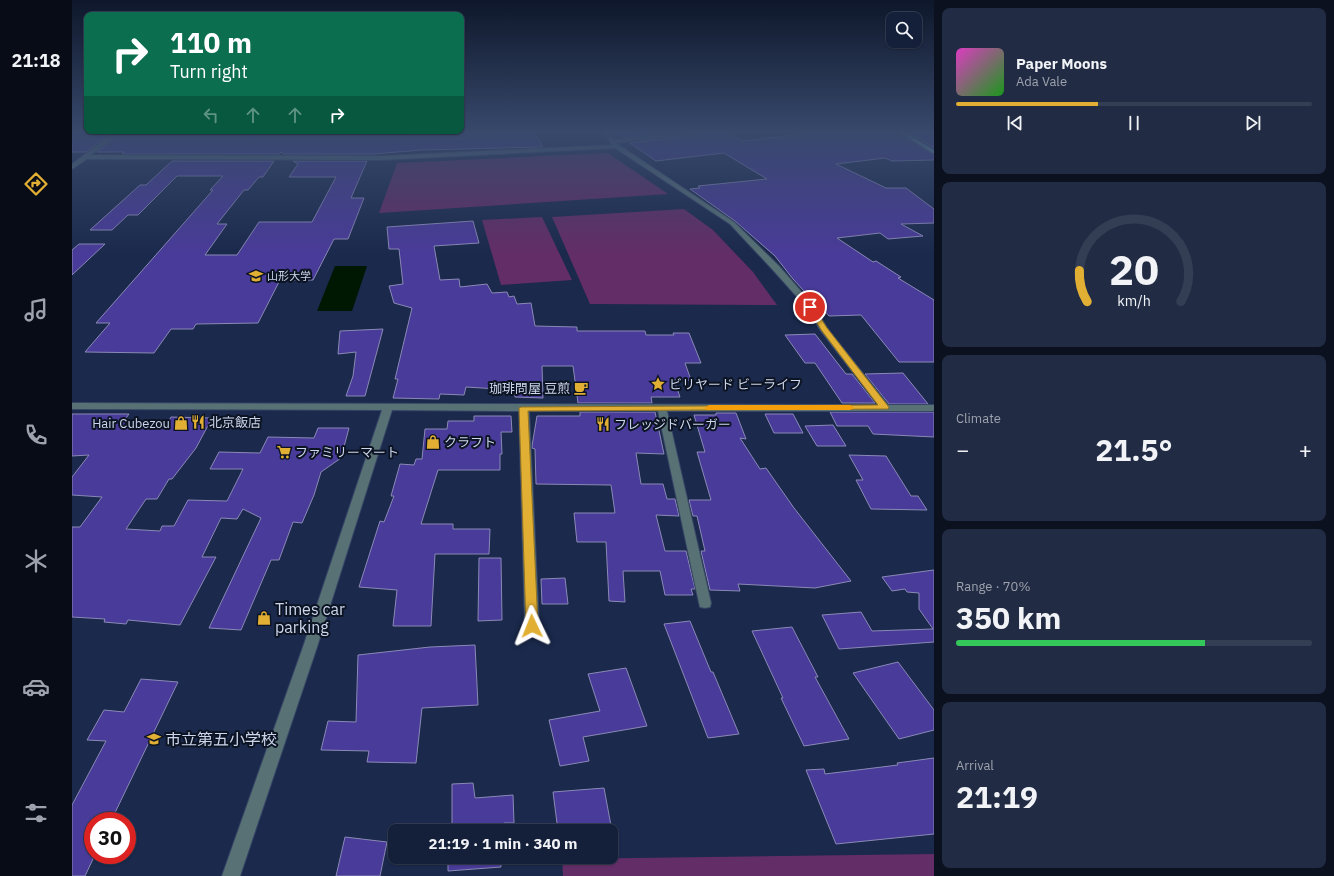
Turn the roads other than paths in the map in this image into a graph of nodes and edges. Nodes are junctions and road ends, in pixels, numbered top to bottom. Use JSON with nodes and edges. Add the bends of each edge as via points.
{"nodes":[{"id":1,"x":656,"y":172,"type":"edge"},
{"id":2,"x":72,"y":406,"type":"edge"},
{"id":3,"x":388,"y":407,"type":"junction"},
{"id":4,"x":524,"y":408,"type":"junction"},
{"id":5,"x":662,"y":408,"type":"junction"},
{"id":6,"x":885,"y":408,"type":"junction"},
{"id":7,"x":934,"y":408,"type":"edge"},
{"id":8,"x":705,"y":603,"type":"dead end"},
{"id":9,"x":532,"y":626,"type":"dead end"},
{"id":10,"x":231,"y":876,"type":"edge"}],
"edges":[{"from":1,"to":6,"type":"street","via":[[732,223],[776,268],[810,307]]},
{"from":2,"to":3,"type":"street"},
{"from":3,"to":4,"type":"street"},
{"from":3,"to":10,"type":"street","via":[[310,647]]},
{"from":4,"to":5,"type":"street"},
{"from":4,"to":9,"type":"street"},
{"from":5,"to":6,"type":"street"},
{"from":5,"to":8,"type":"street"},
{"from":6,"to":7,"type":"street"}]}
